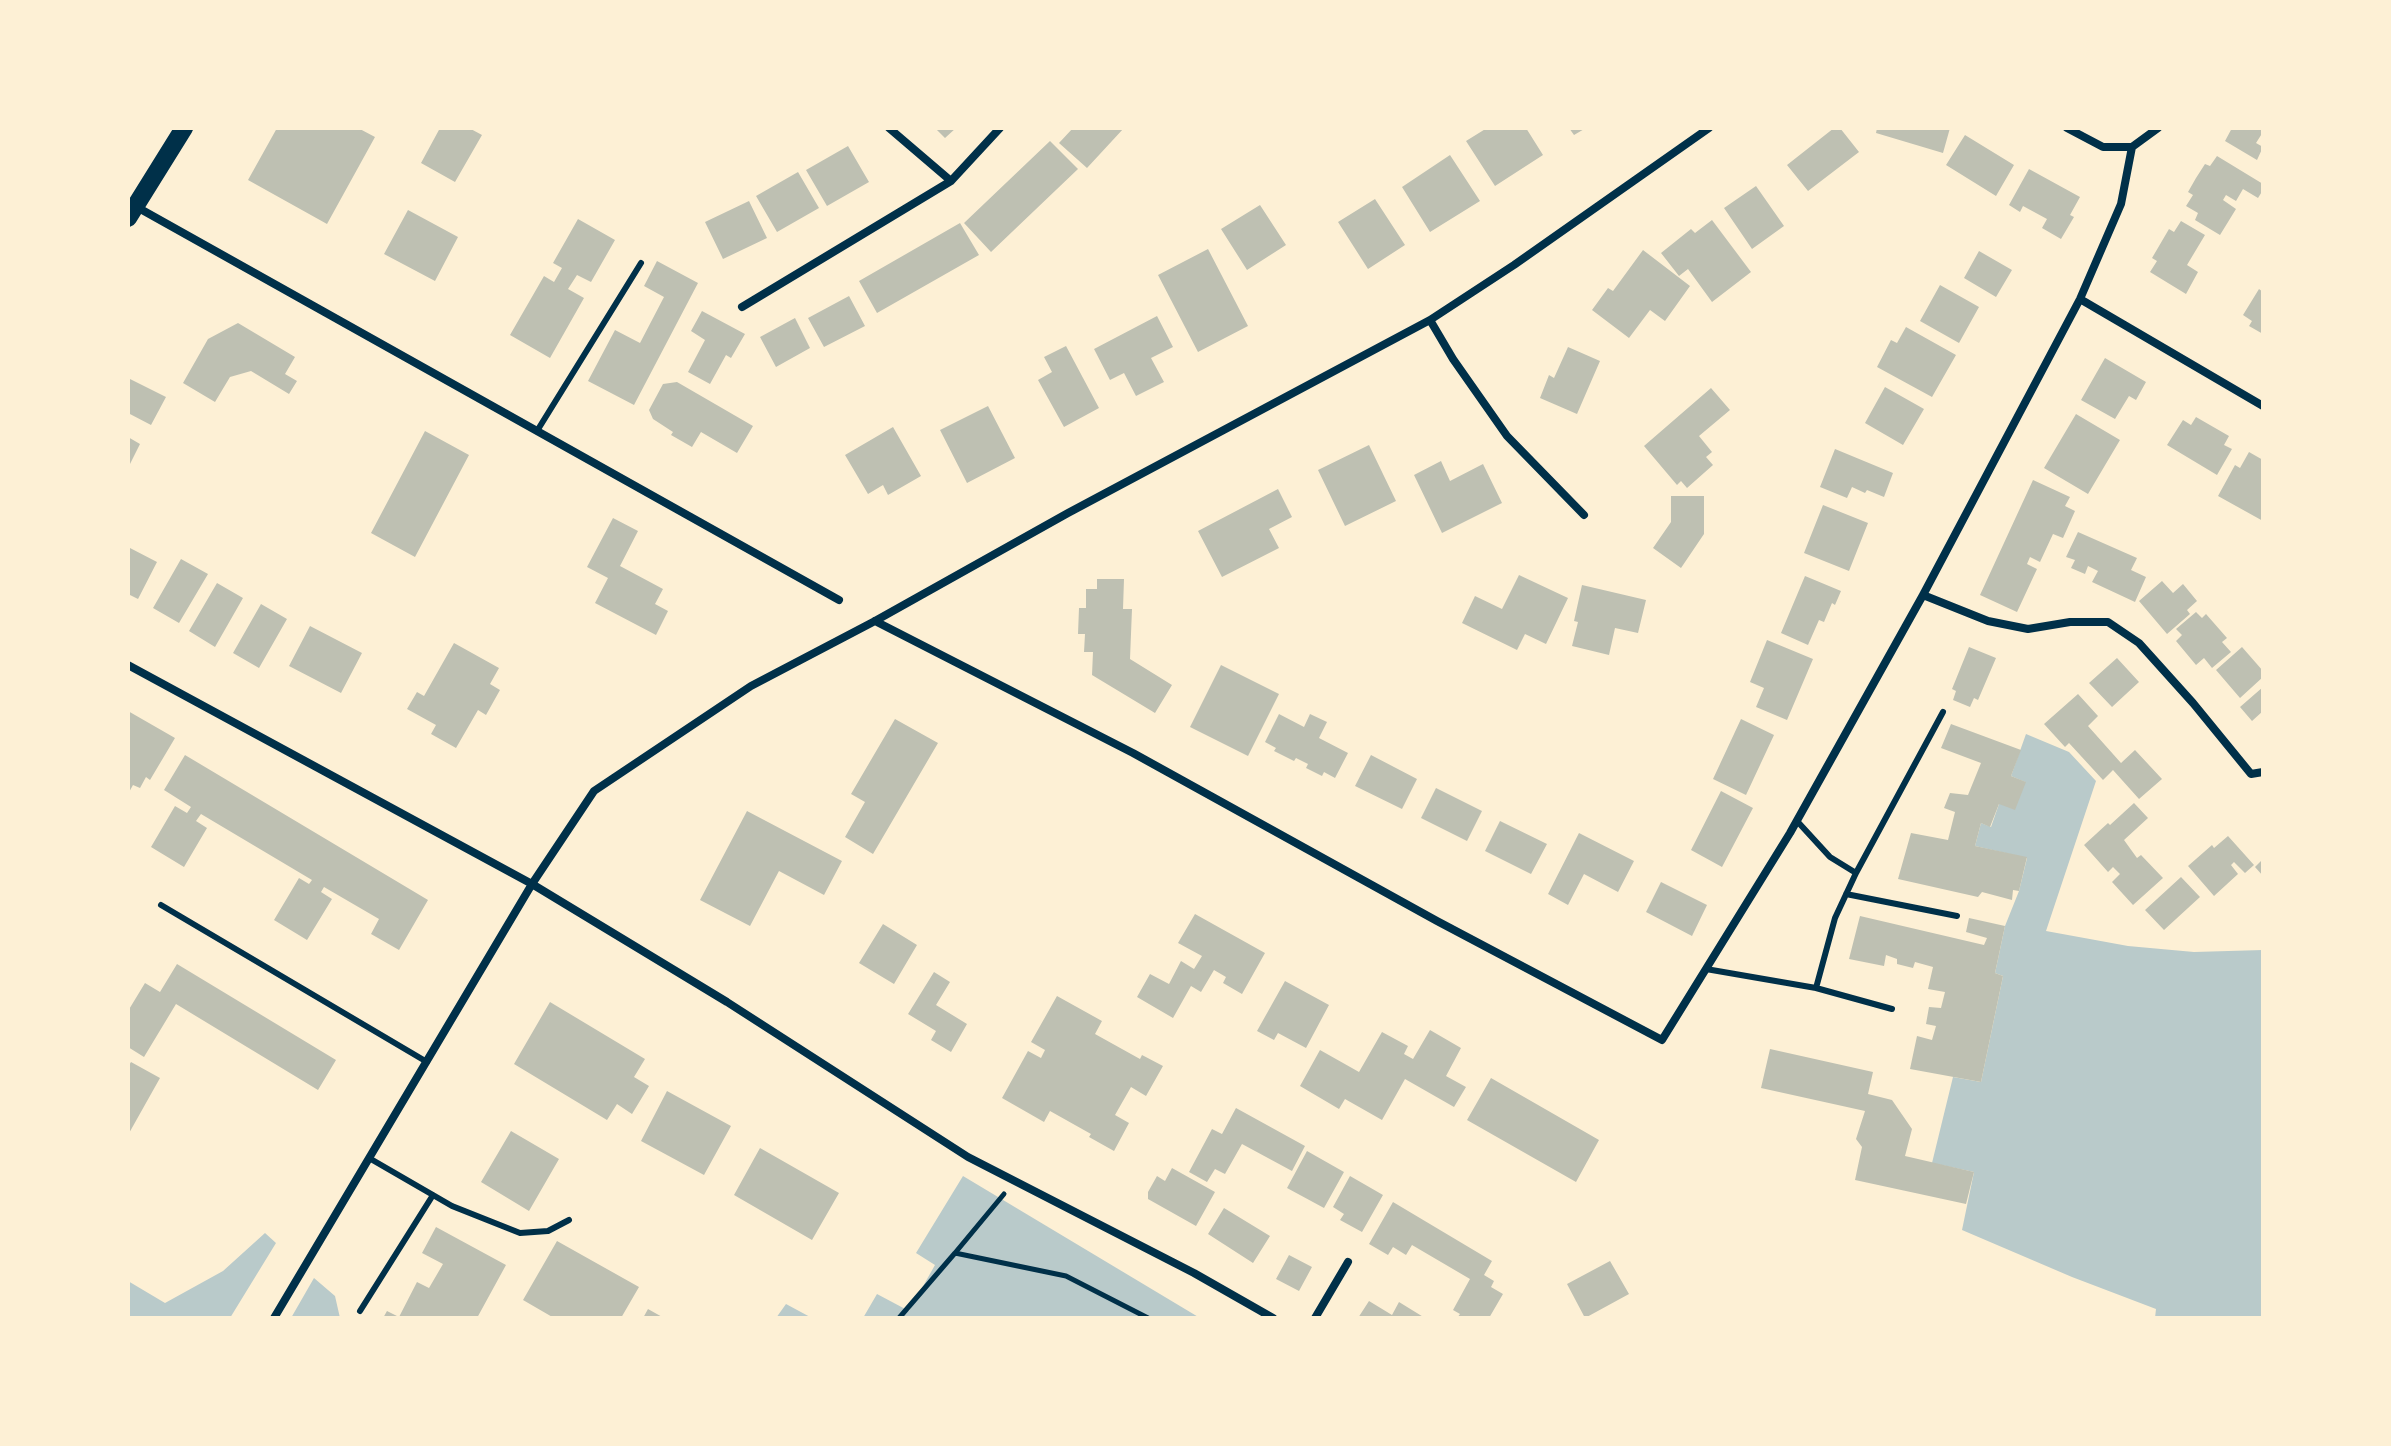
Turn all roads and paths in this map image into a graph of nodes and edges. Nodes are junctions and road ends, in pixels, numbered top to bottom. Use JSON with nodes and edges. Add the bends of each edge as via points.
{"nodes":[{"id":1,"x":184,"y":128,"type":"edge"},
{"id":2,"x":889,"y":128,"type":"edge"},
{"id":3,"x":1000,"y":128,"type":"edge"},
{"id":4,"x":1709,"y":128,"type":"edge"},
{"id":5,"x":2067,"y":128,"type":"edge"},
{"id":6,"x":2158,"y":128,"type":"edge"},
{"id":7,"x":2132,"y":147,"type":"junction"},
{"id":8,"x":951,"y":181,"type":"junction"},
{"id":9,"x":132,"y":212,"type":"edge"},
{"id":10,"x":641,"y":263,"type":"dead end"},
{"id":11,"x":2080,"y":299,"type":"junction"},
{"id":12,"x":742,"y":307,"type":"dead end"},
{"id":13,"x":1430,"y":320,"type":"junction"},
{"id":14,"x":2263,"y":406,"type":"edge"},
{"id":15,"x":537,"y":431,"type":"junction"},
{"id":16,"x":1584,"y":515,"type":"dead end"},
{"id":17,"x":1923,"y":595,"type":"junction"},
{"id":18,"x":839,"y":600,"type":"dead end"},
{"id":19,"x":875,"y":621,"type":"junction"},
{"id":20,"x":128,"y":665,"type":"edge"},
{"id":21,"x":1943,"y":712,"type":"dead end"},
{"id":22,"x":2263,"y":772,"type":"edge"},
{"id":23,"x":1797,"y":821,"type":"junction"},
{"id":24,"x":1856,"y":873,"type":"junction"},
{"id":25,"x":532,"y":884,"type":"junction"},
{"id":26,"x":1846,"y":894,"type":"junction"},
{"id":27,"x":161,"y":905,"type":"dead end"},
{"id":28,"x":1957,"y":916,"type":"dead end"},
{"id":29,"x":1706,"y":969,"type":"junction"},
{"id":30,"x":1816,"y":988,"type":"junction"},
{"id":31,"x":1892,"y":1009,"type":"dead end"},
{"id":32,"x":427,"y":1062,"type":"junction"},
{"id":33,"x":369,"y":1158,"type":"junction"},
{"id":34,"x":1015,"y":1181,"type":"junction"},
{"id":35,"x":433,"y":1195,"type":"junction"},
{"id":36,"x":569,"y":1220,"type":"dead end"},
{"id":37,"x":955,"y":1253,"type":"junction"},
{"id":38,"x":1348,"y":1262,"type":"dead end"},
{"id":39,"x":360,"y":1311,"type":"dead end"},
{"id":40,"x":274,"y":1318,"type":"edge"},
{"id":41,"x":899,"y":1318,"type":"edge"},
{"id":42,"x":1148,"y":1318,"type":"edge"},
{"id":43,"x":1273,"y":1318,"type":"edge"},
{"id":44,"x":1315,"y":1318,"type":"edge"}],
"edges":[{"from":1,"to":9,"type":"main road"},
{"from":2,"to":8,"type":"street"},
{"from":3,"to":8,"type":"street"},
{"from":4,"to":13,"type":"street"},
{"from":5,"to":7,"type":"street","via":[[2103,147]]},
{"from":6,"to":7,"type":"street"},
{"from":7,"to":11,"type":"street","via":[[2121,204]]},
{"from":8,"to":12,"type":"street"},
{"from":9,"to":15,"type":"street"},
{"from":10,"to":15,"type":"lane"},
{"from":11,"to":14,"type":"street"},
{"from":11,"to":17,"type":"street"},
{"from":13,"to":16,"type":"street","via":[[1507,436]]},
{"from":13,"to":19,"type":"street"},
{"from":15,"to":18,"type":"street"},
{"from":17,"to":22,"type":"street","via":[[1988,621],[2028,629],[2108,622],[2139,643],[2251,774]]},
{"from":17,"to":23,"type":"street"},
{"from":19,"to":25,"type":"street","via":[[751,686],[594,791]]},
{"from":19,"to":29,"type":"street","via":[[1133,753],[1662,1040]]},
{"from":20,"to":25,"type":"street"},
{"from":21,"to":24,"type":"lane"},
{"from":23,"to":24,"type":"lane","via":[[1830,857]]},
{"from":23,"to":29,"type":"street"},
{"from":24,"to":26,"type":"lane"},
{"from":25,"to":32,"type":"street"},
{"from":25,"to":34,"type":"street","via":[[968,1157]]},
{"from":26,"to":28,"type":"lane"},
{"from":26,"to":30,"type":"lane"},
{"from":27,"to":32,"type":"lane"},
{"from":29,"to":30,"type":"lane"},
{"from":30,"to":31,"type":"lane"},
{"from":32,"to":33,"type":"street"},
{"from":33,"to":35,"type":"lane"},
{"from":33,"to":40,"type":"street"},
{"from":34,"to":37,"type":"path"},
{"from":34,"to":43,"type":"street"},
{"from":35,"to":36,"type":"lane","via":[[520,1233],[548,1231]]},
{"from":35,"to":39,"type":"lane"},
{"from":37,"to":41,"type":"path"},
{"from":37,"to":42,"type":"path","via":[[1066,1276]]},
{"from":38,"to":44,"type":"street"}]}
